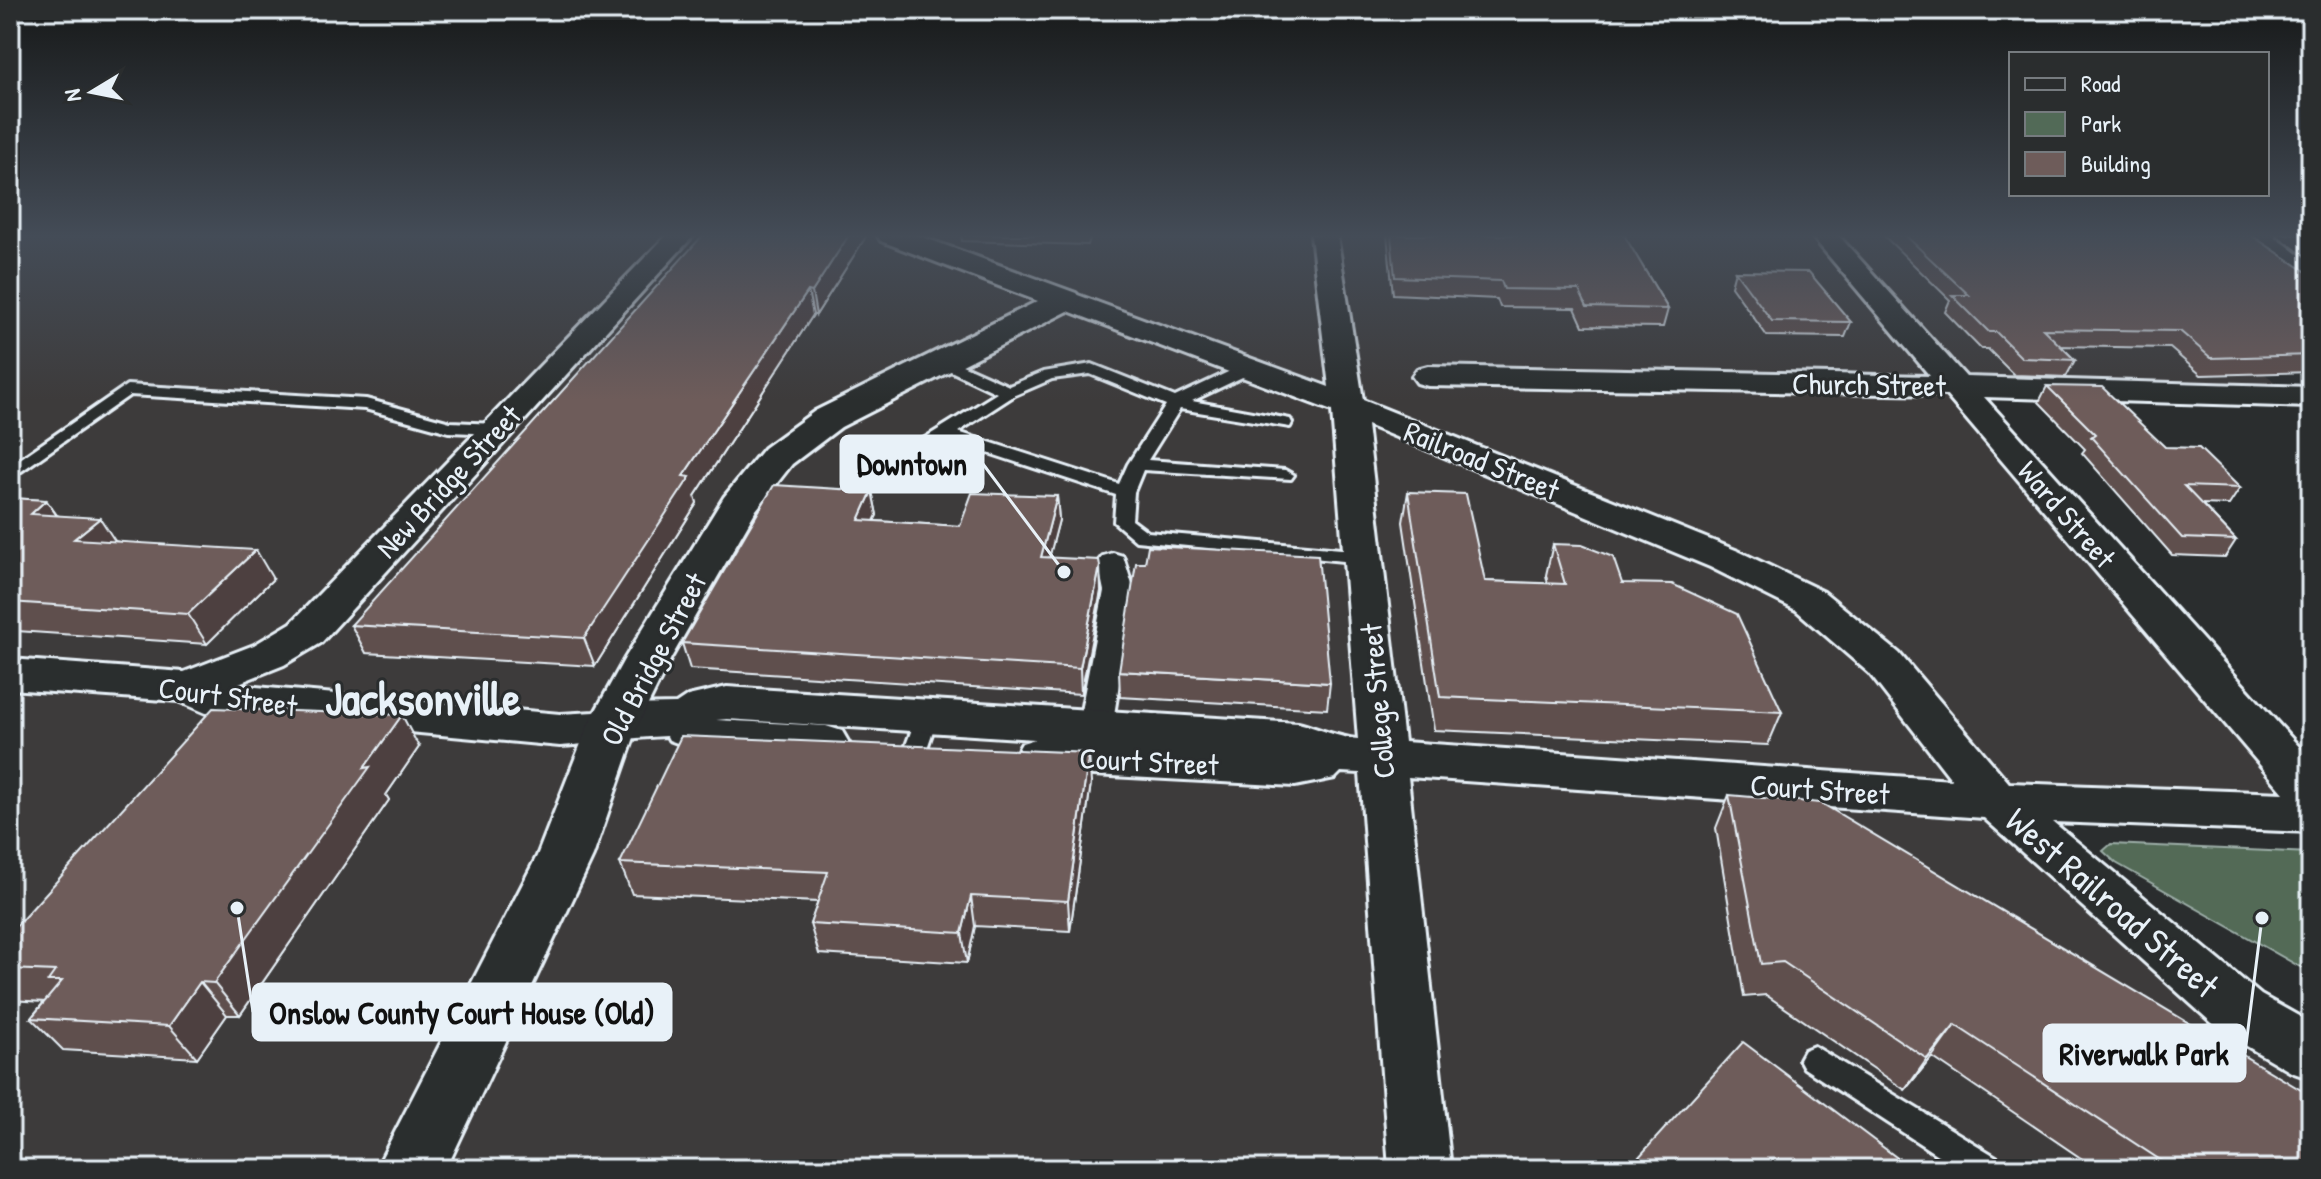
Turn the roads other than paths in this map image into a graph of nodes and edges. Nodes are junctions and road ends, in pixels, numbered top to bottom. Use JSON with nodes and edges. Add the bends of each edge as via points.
{"nodes":[{"id":1,"x":629,"y":290,"type":"edge"},
{"id":2,"x":1038,"y":290,"type":"edge"},
{"id":3,"x":1332,"y":290,"type":"edge"},
{"id":4,"x":1872,"y":290,"type":"edge"},
{"id":5,"x":1065,"y":300,"type":"junction"},
{"id":6,"x":942,"y":361,"type":"junction"},
{"id":7,"x":1249,"y":368,"type":"junction"},
{"id":8,"x":1428,"y":376,"type":"dead end"},
{"id":9,"x":1955,"y":386,"type":"junction"},
{"id":10,"x":1009,"y":392,"type":"junction"},
{"id":11,"x":2311,"y":397,"type":"edge"},
{"id":12,"x":1175,"y":403,"type":"junction"},
{"id":13,"x":1349,"y":406,"type":"junction"},
{"id":14,"x":1284,"y":423,"type":"dead end"},
{"id":15,"x":497,"y":429,"type":"junction"},
{"id":16,"x":945,"y":433,"type":"junction"},
{"id":17,"x":1137,"y":464,"type":"junction"},
{"id":18,"x":10,"y":474,"type":"edge"},
{"id":19,"x":1285,"y":475,"type":"dead end"},
{"id":20,"x":860,"y":486,"type":"dead end"},
{"id":21,"x":1125,"y":492,"type":"junction"},
{"id":22,"x":1364,"y":557,"type":"junction"},
{"id":23,"x":1113,"y":562,"type":"dead end"},
{"id":24,"x":10,"y":674,"type":"edge"},
{"id":25,"x":187,"y":687,"type":"junction"},
{"id":26,"x":614,"y":723,"type":"junction"},
{"id":27,"x":1095,"y":727,"type":"junction"},
{"id":28,"x":1032,"y":739,"type":"junction"},
{"id":29,"x":1142,"y":745,"type":"junction"},
{"id":30,"x":1383,"y":758,"type":"junction"},
{"id":31,"x":2311,"y":792,"type":"edge"},
{"id":32,"x":1996,"y":801,"type":"junction"},
{"id":33,"x":2311,"y":813,"type":"edge"},
{"id":34,"x":2311,"y":1053,"type":"edge"},
{"id":35,"x":1814,"y":1059,"type":"dead end"},
{"id":36,"x":410,"y":1169,"type":"edge"},
{"id":37,"x":1420,"y":1169,"type":"edge"},
{"id":38,"x":1987,"y":1169,"type":"edge"}],
"edges":[{"from":1,"to":15,"type":"street","name":"New Bridge Street"},
{"from":2,"to":5,"type":"main road","name":"Railroad Street"},
{"from":3,"to":13,"type":"street","name":"College Street"},
{"from":4,"to":9,"type":"street","name":"Ward Street"},
{"from":5,"to":6,"type":"main road","name":"Old Bridge Street"},
{"from":5,"to":7,"type":"street","name":"Railroad Street"},
{"from":6,"to":10,"type":"lane"},
{"from":6,"to":26,"type":"main road","name":"Old Bridge Street","via":[[828,419],[778,456],[738,506]]},
{"from":7,"to":12,"type":"lane"},
{"from":7,"to":13,"type":"street","name":"Railroad Street"},
{"from":8,"to":9,"type":"street","name":"Church Street"},
{"from":9,"to":11,"type":"street","name":"Church Street"},
{"from":9,"to":31,"type":"street","name":"Ward Street"},
{"from":10,"to":12,"type":"lane","via":[[1049,375],[1092,369]]},
{"from":10,"to":16,"type":"lane"},
{"from":12,"to":14,"type":"lane"},
{"from":12,"to":17,"type":"lane"},
{"from":13,"to":22,"type":"street","name":"College Street"},
{"from":13,"to":32,"type":"street","name":"Railroad Street","via":[[1724,559],[1810,601],[1884,663]]},
{"from":15,"to":18,"type":"lane","via":[[449,427],[366,404],[127,390]]},
{"from":15,"to":25,"type":"street","name":"New Bridge Street","via":[[306,633],[269,655]]},
{"from":16,"to":20,"type":"lane"},
{"from":16,"to":21,"type":"lane"},
{"from":17,"to":19,"type":"lane"},
{"from":17,"to":21,"type":"lane"},
{"from":21,"to":22,"type":"lane","via":[[1123,522],[1143,537]]},
{"from":22,"to":30,"type":"street","name":"College Street"},
{"from":23,"to":27,"type":"street","via":[[1119,591]]},
{"from":24,"to":25,"type":"street","name":"Court Street"},
{"from":25,"to":26,"type":"street","name":"Court Street","via":[[206,698],[560,730]]},
{"from":26,"to":28,"type":"street","name":"Court Street","via":[[685,720],[685,729],[702,736],[813,726]]},
{"from":26,"to":36,"type":"main road","name":"Old Bridge Street","via":[[565,856]]},
{"from":27,"to":28,"type":"street","name":"Court Street"},
{"from":27,"to":29,"type":"street","name":"Court Street"},
{"from":28,"to":29,"type":"street","name":"Court Street"},
{"from":29,"to":30,"type":"street","name":"Court Street","via":[[1295,769],[1318,766],[1330,754]]},
{"from":30,"to":32,"type":"street","name":"Court Street"},
{"from":30,"to":37,"type":"street","name":"College Street"},
{"from":32,"to":33,"type":"street","name":"Court Street"},
{"from":32,"to":34,"type":"street","name":"West Railroad Street","via":[[2241,1013]]},
{"from":35,"to":38,"type":"lane"}]}
